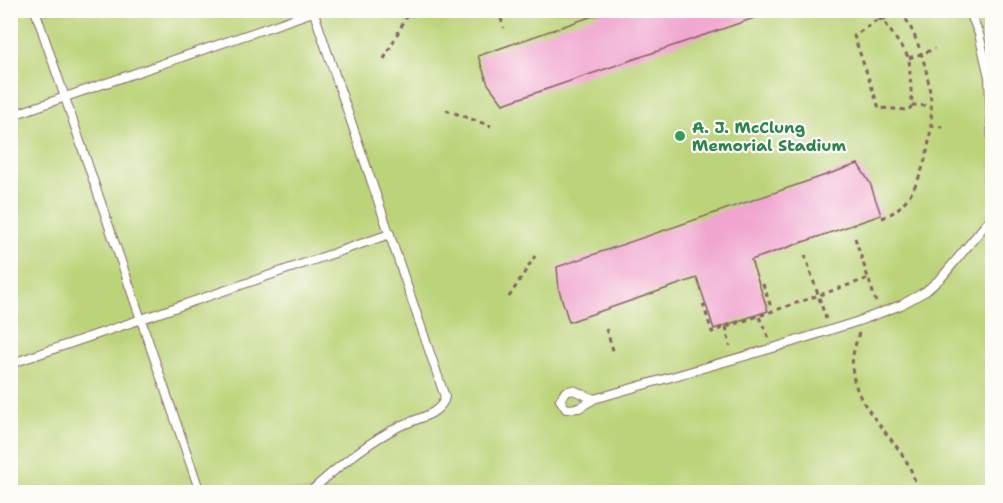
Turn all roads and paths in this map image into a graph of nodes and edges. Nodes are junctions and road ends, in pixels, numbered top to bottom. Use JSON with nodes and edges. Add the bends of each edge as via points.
{"nodes":[{"id":1,"x":35,"y":10,"type":"edge"},
{"id":2,"x":360,"y":10,"type":"edge"},
{"id":3,"x":410,"y":10,"type":"edge"},
{"id":4,"x":498,"y":10,"type":"edge"},
{"id":5,"x":895,"y":10,"type":"edge"},
{"id":6,"x":900,"y":10,"type":"edge"},
{"id":7,"x":969,"y":10,"type":"edge"},
{"id":8,"x":315,"y":11,"type":"edge"},
{"id":9,"x":355,"y":12,"type":"dead end"},
{"id":10,"x":883,"y":20,"type":"junction"},
{"id":11,"x":504,"y":28,"type":"dead end"},
{"id":12,"x":935,"y":49,"type":"dead end"},
{"id":13,"x":920,"y":54,"type":"junction"},
{"id":14,"x":384,"y":58,"type":"dead end"},
{"id":15,"x":909,"y":58,"type":"junction"},
{"id":16,"x":65,"y":98,"type":"junction"},
{"id":17,"x":912,"y":105,"type":"junction"},
{"id":18,"x":931,"y":106,"type":"junction"},
{"id":19,"x":446,"y":110,"type":"dead end"},
{"id":20,"x":10,"y":116,"type":"edge"},
{"id":21,"x":491,"y":126,"type":"dead end"},
{"id":22,"x":930,"y":126,"type":"junction"},
{"id":23,"x":943,"y":127,"type":"dead end"},
{"id":24,"x":993,"y":146,"type":"edge"},
{"id":25,"x":992,"y":217,"type":"edge"},
{"id":26,"x":882,"y":218,"type":"dead end"},
{"id":27,"x":390,"y":234,"type":"junction"},
{"id":28,"x":855,"y":238,"type":"dead end"},
{"id":29,"x":805,"y":255,"type":"dead end"},
{"id":30,"x":535,"y":256,"type":"dead end"},
{"id":31,"x":868,"y":278,"type":"junction"},
{"id":32,"x":763,"y":284,"type":"dead end"},
{"id":33,"x":819,"y":295,"type":"junction"},
{"id":34,"x":509,"y":297,"type":"dead end"},
{"id":35,"x":703,"y":304,"type":"dead end"},
{"id":36,"x":772,"y":311,"type":"junction"},
{"id":37,"x":880,"y":313,"type":"junction"},
{"id":38,"x":759,"y":316,"type":"junction"},
{"id":39,"x":141,"y":319,"type":"junction"},
{"id":40,"x":859,"y":321,"type":"junction"},
{"id":41,"x":726,"y":327,"type":"junction"},
{"id":42,"x":606,"y":329,"type":"dead end"},
{"id":43,"x":830,"y":330,"type":"junction"},
{"id":44,"x":773,"y":348,"type":"junction"},
{"id":45,"x":614,"y":353,"type":"dead end"},
{"id":46,"x":734,"y":360,"type":"junction"},
{"id":47,"x":10,"y":364,"type":"edge"},
{"id":48,"x":594,"y":399,"type":"dead end"},
{"id":49,"x":200,"y":492,"type":"edge"},
{"id":50,"x":310,"y":492,"type":"edge"},
{"id":51,"x":918,"y":492,"type":"edge"}],
"edges":[{"from":1,"to":16,"type":"lane"},
{"from":2,"to":9,"type":"path"},
{"from":3,"to":14,"type":"path"},
{"from":4,"to":11,"type":"path"},
{"from":5,"to":10,"type":"path"},
{"from":6,"to":13,"type":"path"},
{"from":7,"to":24,"type":"lane","via":[[979,34],[988,77]]},
{"from":8,"to":16,"type":"lane"},
{"from":8,"to":27,"type":"lane"},
{"from":10,"to":15,"type":"path"},
{"from":10,"to":17,"type":"path","via":[[873,21],[854,36],[879,108],[907,110]]},
{"from":12,"to":13,"type":"path"},
{"from":13,"to":15,"type":"path"},
{"from":13,"to":18,"type":"path"},
{"from":15,"to":17,"type":"path"},
{"from":16,"to":20,"type":"lane"},
{"from":16,"to":39,"type":"lane"},
{"from":17,"to":18,"type":"path"},
{"from":18,"to":22,"type":"path"},
{"from":19,"to":21,"type":"path"},
{"from":22,"to":23,"type":"path"},
{"from":22,"to":26,"type":"path","via":[[923,166],[911,195],[898,210]]},
{"from":25,"to":37,"type":"lane","via":[[942,277],[912,300]]},
{"from":27,"to":39,"type":"lane"},
{"from":27,"to":50,"type":"lane","via":[[445,401],[437,410],[373,442]]},
{"from":28,"to":31,"type":"path"},
{"from":29,"to":33,"type":"path"},
{"from":30,"to":34,"type":"path"},
{"from":31,"to":33,"type":"path"},
{"from":31,"to":37,"type":"path"},
{"from":32,"to":36,"type":"path"},
{"from":33,"to":36,"type":"path"},
{"from":33,"to":43,"type":"path"},
{"from":35,"to":41,"type":"path","via":[[712,332]]},
{"from":36,"to":38,"type":"path"},
{"from":37,"to":40,"type":"lane"},
{"from":38,"to":41,"type":"path"},
{"from":38,"to":44,"type":"path"},
{"from":39,"to":47,"type":"lane"},
{"from":39,"to":49,"type":"lane"},
{"from":40,"to":43,"type":"lane"},
{"from":40,"to":51,"type":"path","via":[[852,356],[855,381],[869,412],[909,466]]},
{"from":41,"to":46,"type":"path"},
{"from":42,"to":45,"type":"path"},
{"from":43,"to":44,"type":"lane"},
{"from":44,"to":46,"type":"lane"},
{"from":46,"to":48,"type":"lane"}]}
